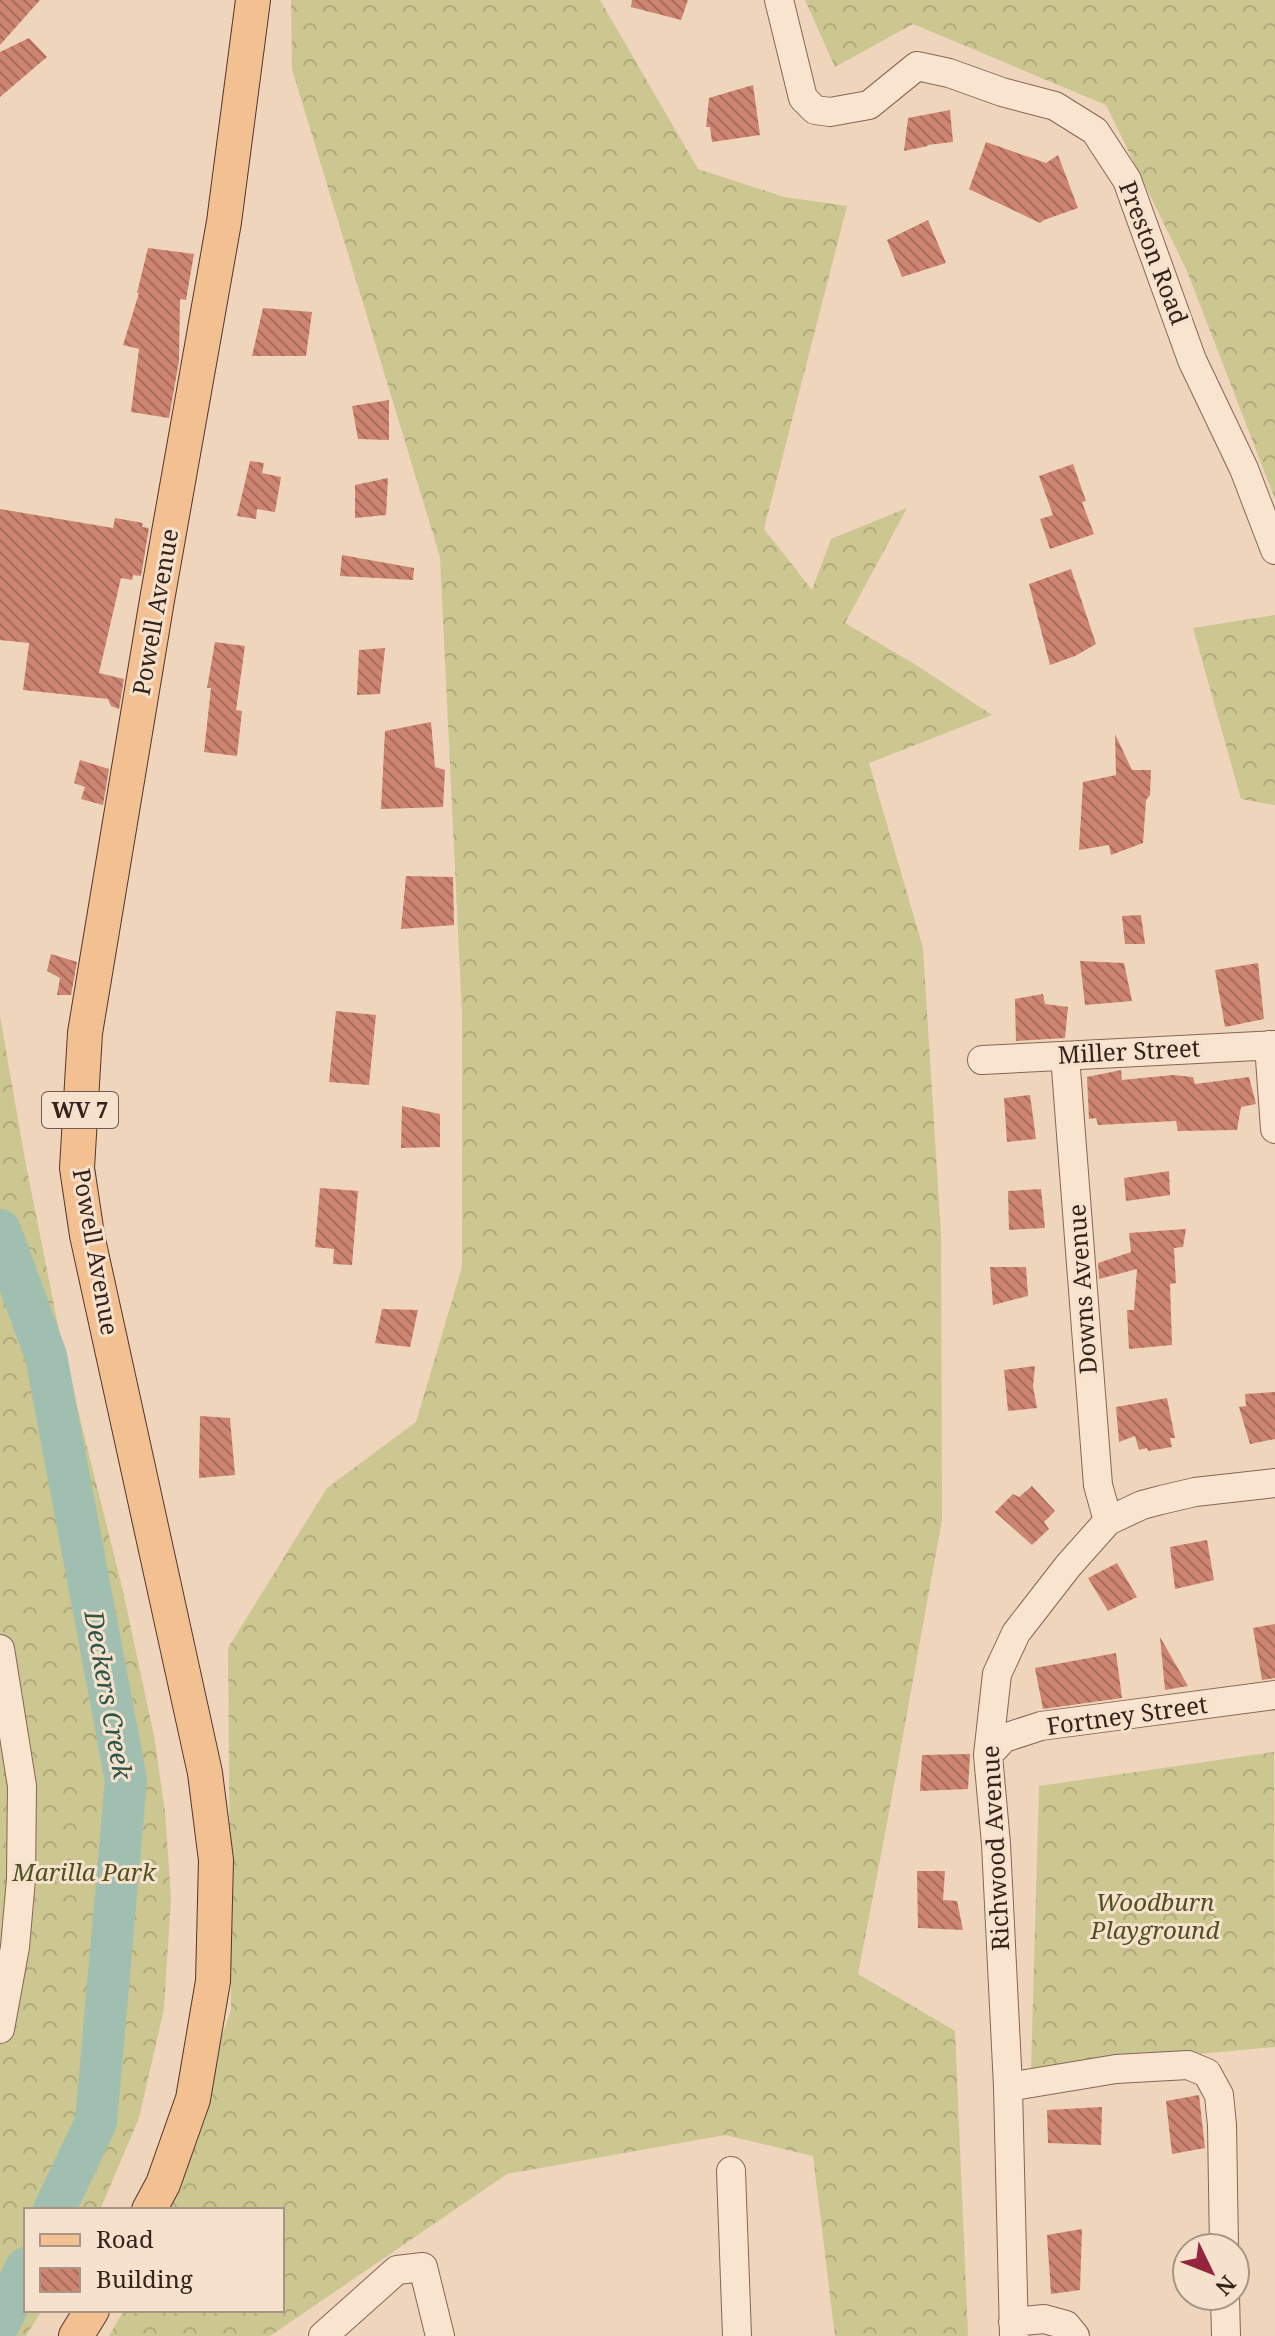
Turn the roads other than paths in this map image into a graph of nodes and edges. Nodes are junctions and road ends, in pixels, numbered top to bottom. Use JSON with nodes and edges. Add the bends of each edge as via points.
{"nodes":[{"id":1,"x":253,"y":0,"type":"edge"},
{"id":2,"x":779,"y":0,"type":"edge"},
{"id":3,"x":1275,"y":550,"type":"edge"},
{"id":4,"x":1272,"y":1045,"type":"edge"},
{"id":5,"x":1065,"y":1056,"type":"junction"},
{"id":6,"x":982,"y":1060,"type":"dead end"},
{"id":7,"x":1275,"y":1129,"type":"edge"},
{"id":8,"x":1275,"y":1483,"type":"edge"},
{"id":9,"x":1108,"y":1521,"type":"junction"},
{"id":10,"x":0,"y":1649,"type":"edge"},
{"id":11,"x":1275,"y":1695,"type":"edge"},
{"id":12,"x":988,"y":1755,"type":"junction"},
{"id":13,"x":0,"y":2029,"type":"edge"},
{"id":14,"x":1008,"y":2087,"type":"junction"},
{"id":15,"x":731,"y":2171,"type":"dead end"},
{"id":16,"x":150,"y":2208,"type":"edge"},
{"id":17,"x":1224,"y":2232,"type":"edge"},
{"id":18,"x":91,"y":2312,"type":"edge"},
{"id":19,"x":1225,"y":2312,"type":"edge"},
{"id":20,"x":1013,"y":2329,"type":"edge"},
{"id":21,"x":76,"y":2336,"type":"edge"},
{"id":22,"x":323,"y":2336,"type":"edge"},
{"id":23,"x":440,"y":2336,"type":"edge"},
{"id":24,"x":737,"y":2336,"type":"edge"},
{"id":25,"x":1075,"y":2336,"type":"edge"},
{"id":26,"x":1226,"y":2336,"type":"edge"}],
"edges":[{"from":1,"to":16,"type":"main road","name":"Powell Avenue","number":"WV 7","via":[[224,222],[85,1033],[77,1168],[87,1235],[205,1773],[216,1860],[213,1981],[193,2099]]},
{"from":2,"to":3,"type":"street","name":"Preston Road","via":[[803,98],[815,110],[869,105],[917,66],[1055,106],[1095,131],[1127,180],[1192,360],[1244,469]]},
{"from":4,"to":5,"type":"street","name":"Miller Street"},
{"from":4,"to":7,"type":"street"},
{"from":5,"to":6,"type":"street","name":"Miller Street"},
{"from":5,"to":9,"type":"street","name":"Downs Avenue","via":[[1098,1485]]},
{"from":8,"to":9,"type":"street","name":"Richwood Avenue","via":[[1172,1497]]},
{"from":9,"to":12,"type":"street","name":"Richwood Avenue","via":[[1016,1633],[997,1674]]},
{"from":10,"to":13,"type":"street","via":[[22,1786],[15,1947]]},
{"from":11,"to":12,"type":"street","name":"Fortney Street","via":[[1041,1726],[1004,1738]]},
{"from":12,"to":14,"type":"street","name":"Richwood Avenue"},
{"from":14,"to":17,"type":"street","via":[[1116,2069],[1188,2065],[1207,2073],[1219,2095]]},
{"from":14,"to":20,"type":"street","name":"Richwood Avenue"},
{"from":15,"to":24,"type":"street"},
{"from":18,"to":21,"type":"main road"},
{"from":19,"to":26,"type":"street"},
{"from":20,"to":25,"type":"street","via":[[1044,2319],[1066,2325]]},
{"from":22,"to":23,"type":"street","via":[[397,2270],[423,2267]]}]}
